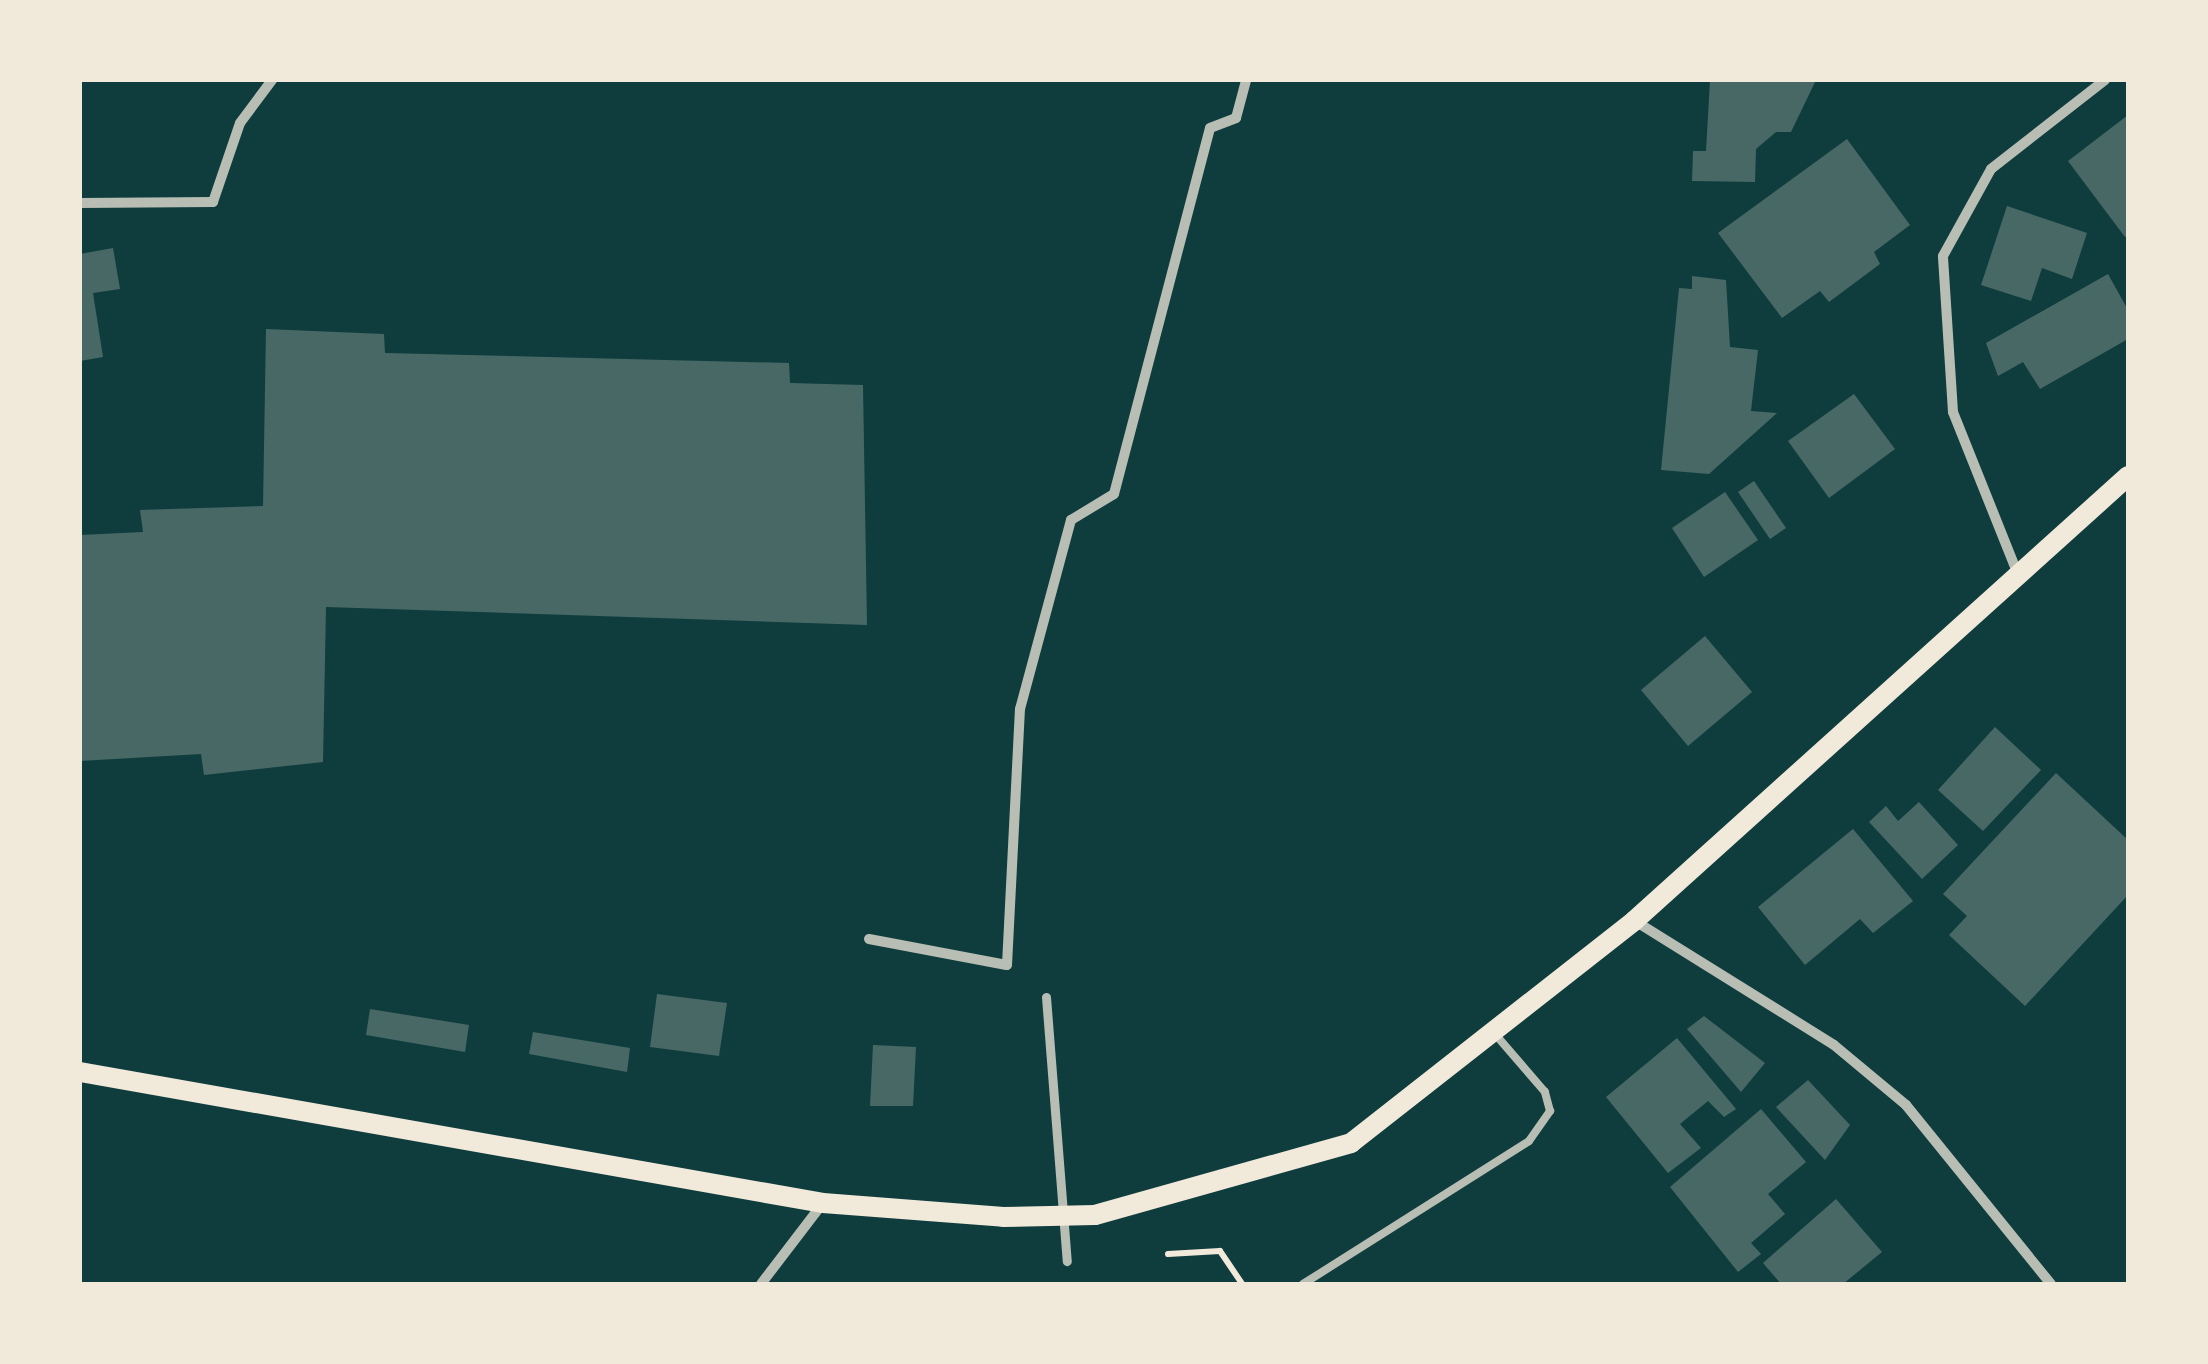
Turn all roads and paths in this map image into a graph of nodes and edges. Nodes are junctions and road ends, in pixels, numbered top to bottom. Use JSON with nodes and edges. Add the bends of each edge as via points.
{"nodes":[{"id":1,"x":272,"y":80,"type":"edge"},
{"id":2,"x":1246,"y":80,"type":"edge"},
{"id":3,"x":2105,"y":80,"type":"edge"},
{"id":4,"x":80,"y":203,"type":"edge"},
{"id":5,"x":2128,"y":476,"type":"edge"},
{"id":6,"x":2017,"y":572,"type":"junction"},
{"id":7,"x":1634,"y":921,"type":"junction"},
{"id":8,"x":869,"y":938,"type":"dead end"},
{"id":9,"x":1046,"y":996,"type":"dead end"},
{"id":10,"x":1493,"y":1032,"type":"junction"},
{"id":11,"x":80,"y":1072,"type":"edge"},
{"id":12,"x":823,"y":1203,"type":"junction"},
{"id":13,"x":1220,"y":1251,"type":"dead end"},
{"id":14,"x":1066,"y":1262,"type":"dead end"},
{"id":15,"x":761,"y":1284,"type":"edge"},
{"id":16,"x":1242,"y":1284,"type":"edge"},
{"id":17,"x":1303,"y":1284,"type":"edge"},
{"id":18,"x":2051,"y":1284,"type":"edge"}],
"edges":[{"from":1,"to":4,"type":"street","via":[[240,123],[213,202]]},
{"from":2,"to":8,"type":"street","via":[[1236,118],[1210,128],[1114,494],[1071,520],[1020,709],[1007,965]]},
{"from":3,"to":6,"type":"street","via":[[1991,169],[1943,256],[1954,412]]},
{"from":5,"to":6,"type":"main road"},
{"from":6,"to":7,"type":"main road"},
{"from":7,"to":10,"type":"main road"},
{"from":7,"to":18,"type":"street","via":[[1834,1045],[1906,1106]]},
{"from":9,"to":14,"type":"street"},
{"from":10,"to":12,"type":"main road","via":[[1352,1142],[1095,1215]]},
{"from":10,"to":17,"type":"lane","via":[[1545,1092],[1550,1110],[1529,1141]]},
{"from":11,"to":12,"type":"main road"},
{"from":12,"to":15,"type":"street"},
{"from":13,"to":16,"type":"path"}]}
